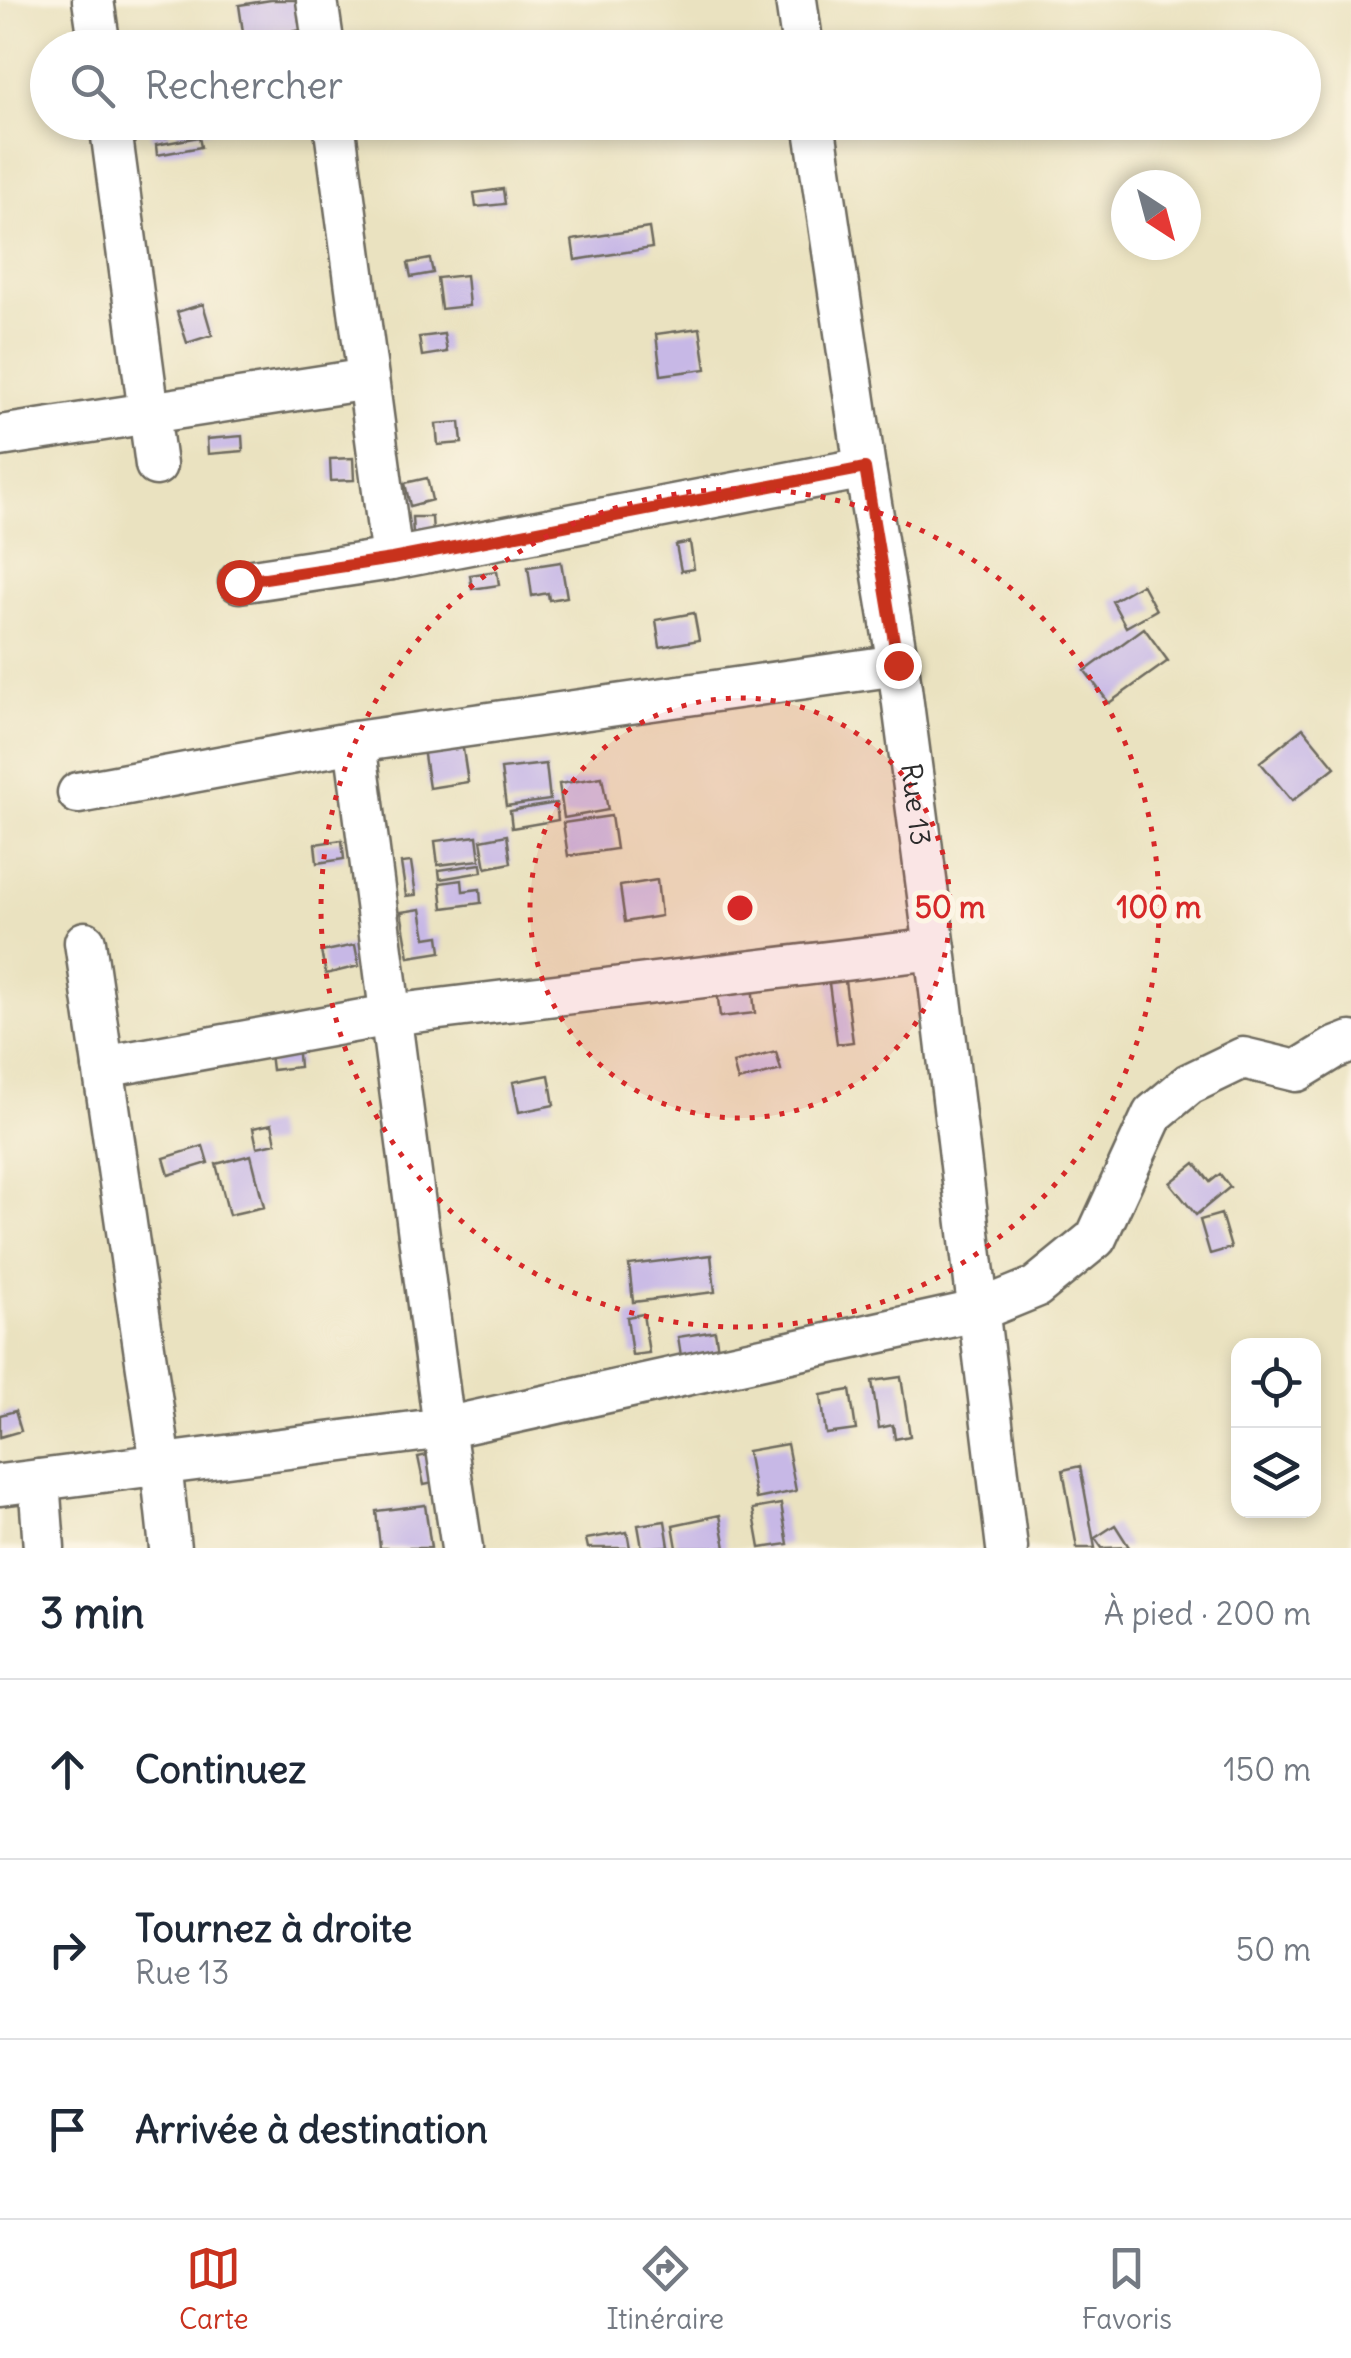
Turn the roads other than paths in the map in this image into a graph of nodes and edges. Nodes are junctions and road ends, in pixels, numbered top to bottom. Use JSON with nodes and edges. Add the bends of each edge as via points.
{"nodes":[{"id":1,"x":93,"y":0,"type":"edge"},
{"id":2,"x":317,"y":0,"type":"edge"},
{"id":3,"x":796,"y":0,"type":"edge"},
{"id":4,"x":97,"y":30,"type":"edge"},
{"id":5,"x":321,"y":30,"type":"edge"},
{"id":6,"x":800,"y":30,"type":"edge"},
{"id":7,"x":112,"y":140,"type":"edge"},
{"id":8,"x":336,"y":140,"type":"edge"},
{"id":9,"x":817,"y":140,"type":"edge"},
{"id":10,"x":368,"y":379,"type":"junction"},
{"id":11,"x":149,"y":413,"type":"junction"},
{"id":12,"x":0,"y":436,"type":"edge"},
{"id":13,"x":156,"y":465,"type":"dead end"},
{"id":14,"x":865,"y":468,"type":"junction"},
{"id":15,"x":392,"y":559,"type":"junction"},
{"id":16,"x":239,"y":582,"type":"dead end"},
{"id":17,"x":898,"y":665,"type":"junction"},
{"id":18,"x":355,"y":742,"type":"junction"},
{"id":19,"x":78,"y":793,"type":"dead end"},
{"id":20,"x":85,"y":942,"type":"dead end"},
{"id":21,"x":934,"y":949,"type":"junction"},
{"id":22,"x":390,"y":1015,"type":"junction"},
{"id":23,"x":1351,"y":1042,"type":"edge"},
{"id":24,"x":103,"y":1067,"type":"junction"},
{"id":25,"x":977,"y":1311,"type":"junction"},
{"id":26,"x":444,"y":1428,"type":"junction"},
{"id":27,"x":162,"y":1464,"type":"junction"},
{"id":28,"x":20,"y":1482,"type":"edge"},
{"id":29,"x":44,"y":1548,"type":"edge"},
{"id":30,"x":170,"y":1548,"type":"edge"},
{"id":31,"x":462,"y":1548,"type":"edge"},
{"id":32,"x":1007,"y":1548,"type":"edge"}],
"edges":[{"from":1,"to":4,"type":"street"},
{"from":2,"to":5,"type":"street"},
{"from":3,"to":6,"type":"street"},
{"from":7,"to":11,"type":"street"},
{"from":8,"to":10,"type":"street"},
{"from":9,"to":14,"type":"street","name":"Rue 13"},
{"from":10,"to":11,"type":"street"},
{"from":10,"to":15,"type":"street"},
{"from":11,"to":12,"type":"street"},
{"from":11,"to":13,"type":"street"},
{"from":14,"to":15,"type":"street"},
{"from":14,"to":17,"type":"street","name":"Rue 13"},
{"from":15,"to":16,"type":"street"},
{"from":17,"to":18,"type":"street"},
{"from":17,"to":21,"type":"street","name":"Rue 13"},
{"from":18,"to":19,"type":"street"},
{"from":18,"to":22,"type":"street"},
{"from":20,"to":24,"type":"street"},
{"from":21,"to":22,"type":"street"},
{"from":21,"to":25,"type":"street","name":"Rue 13"},
{"from":22,"to":24,"type":"street"},
{"from":22,"to":26,"type":"street"},
{"from":23,"to":25,"type":"street","via":[[1297,1071],[1243,1058],[1189,1084],[1153,1114],[1096,1238],[1036,1287]]},
{"from":24,"to":27,"type":"street"},
{"from":25,"to":26,"type":"street"},
{"from":25,"to":32,"type":"street","name":"Rue 13"},
{"from":26,"to":27,"type":"street"},
{"from":26,"to":31,"type":"street"},
{"from":27,"to":28,"type":"street"},
{"from":27,"to":30,"type":"street"},
{"from":28,"to":29,"type":"street"}]}
